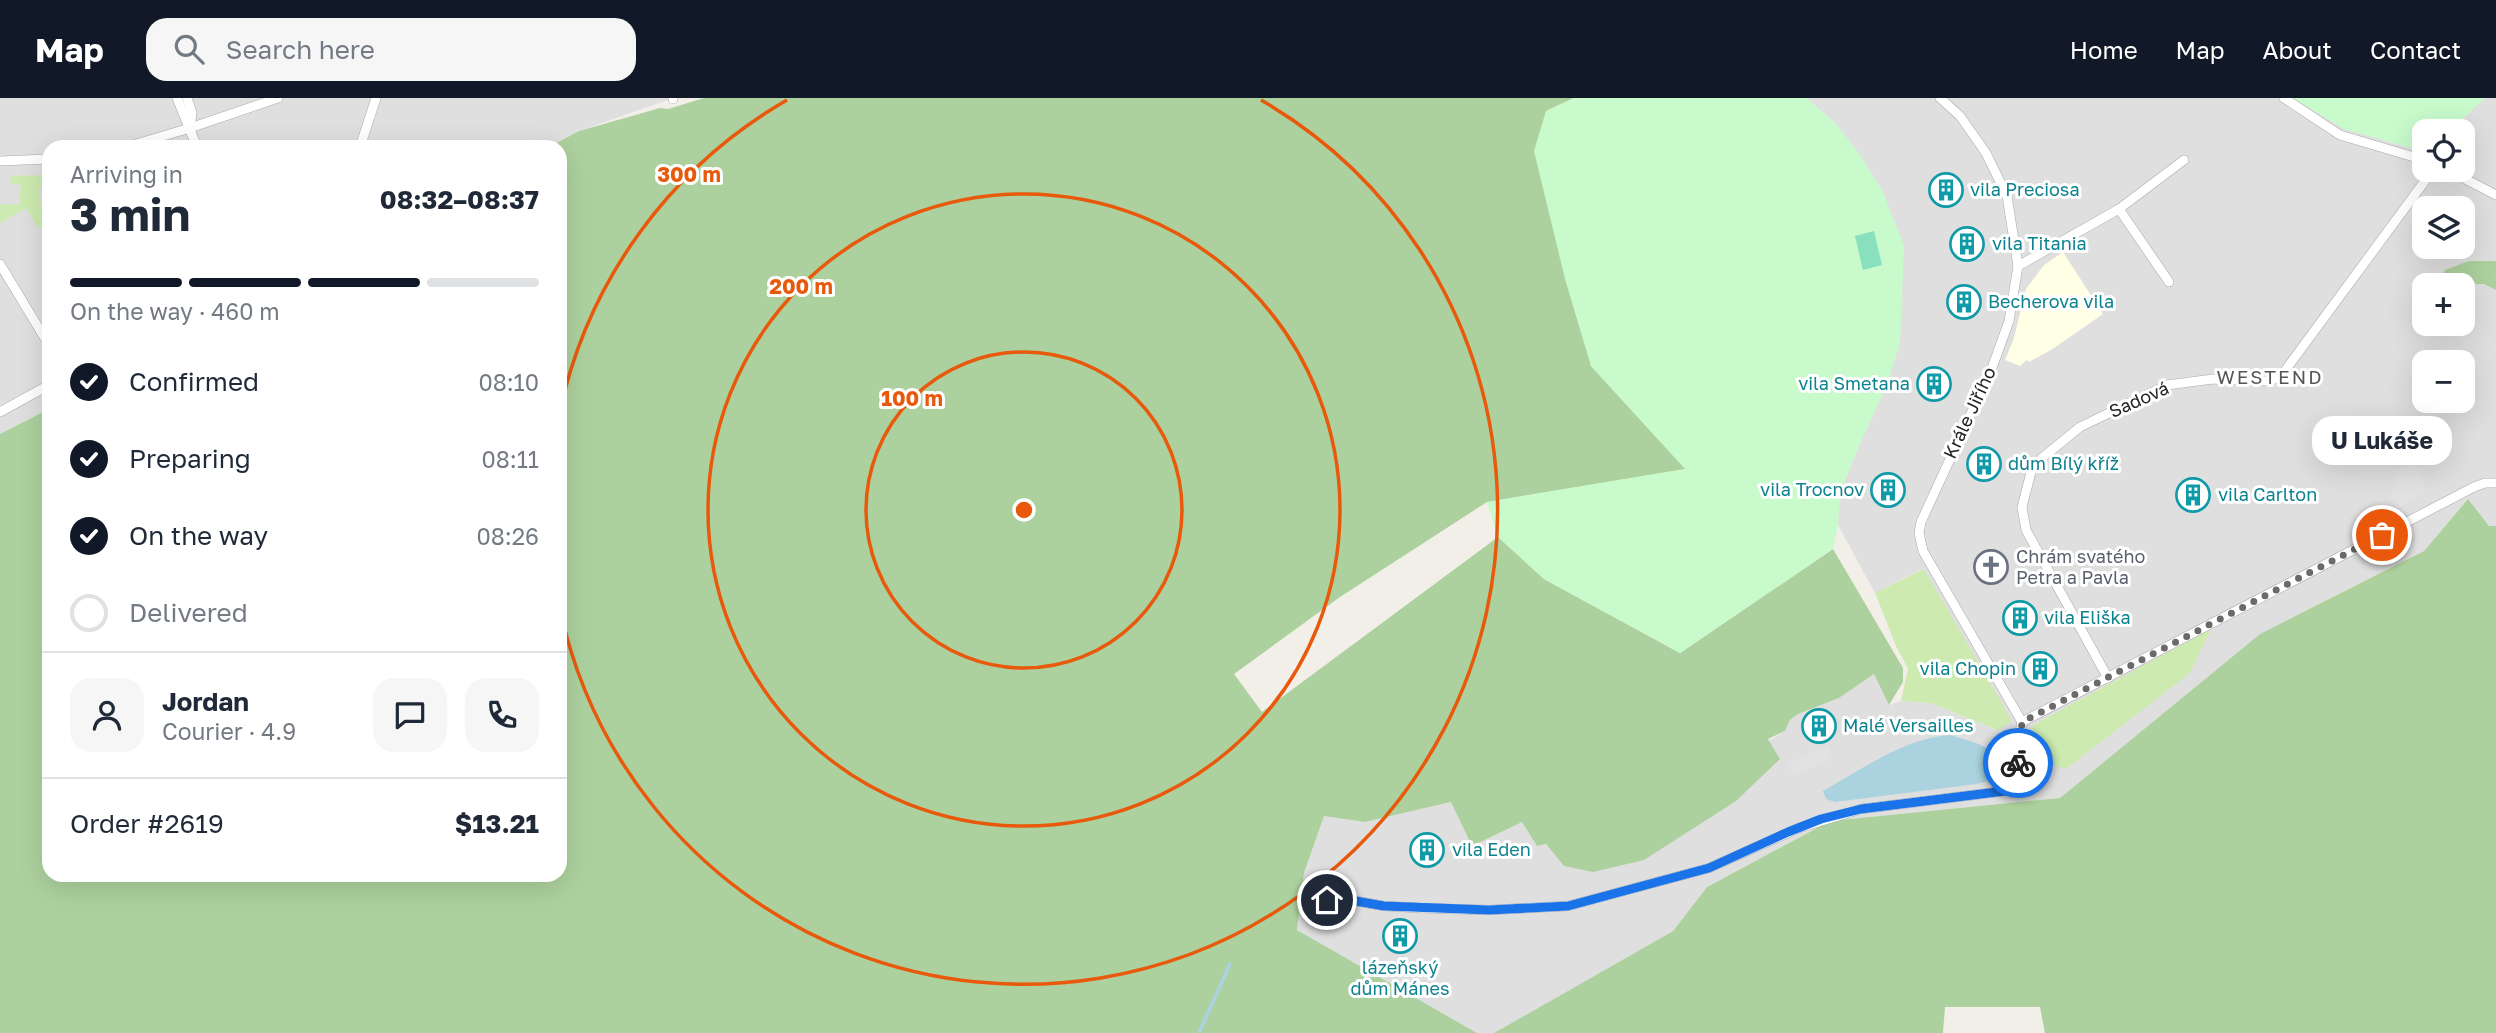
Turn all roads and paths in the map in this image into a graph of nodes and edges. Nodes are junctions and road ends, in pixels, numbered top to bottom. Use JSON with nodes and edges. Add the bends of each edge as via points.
{"nodes":[{"id":1,"x":177,"y":98,"type":"edge"},
{"id":2,"x":187,"y":98,"type":"edge"},
{"id":3,"x":278,"y":98,"type":"edge"},
{"id":4,"x":376,"y":98,"type":"edge"},
{"id":5,"x":1940,"y":98,"type":"edge"},
{"id":6,"x":2284,"y":98,"type":"edge"},
{"id":7,"x":190,"y":128,"type":"junction"},
{"id":8,"x":150,"y":140,"type":"edge"},
{"id":9,"x":194,"y":140,"type":"edge"},
{"id":10,"x":361,"y":140,"type":"edge"},
{"id":11,"x":2412,"y":156,"type":"edge"},
{"id":12,"x":42,"y":159,"type":"edge"},
{"id":13,"x":2184,"y":160,"type":"dead end"},
{"id":14,"x":0,"y":161,"type":"edge"},
{"id":15,"x":2424,"y":182,"type":"edge"},
{"id":16,"x":2471,"y":182,"type":"edge"},
{"id":17,"x":2496,"y":195,"type":"edge"},
{"id":18,"x":2119,"y":209,"type":"junction"},
{"id":19,"x":0,"y":264,"type":"edge"},
{"id":20,"x":2018,"y":266,"type":"junction"},
{"id":21,"x":2169,"y":282,"type":"dead end"},
{"id":22,"x":42,"y":333,"type":"edge"},
{"id":23,"x":42,"y":388,"type":"edge"},
{"id":24,"x":0,"y":412,"type":"edge"},
{"id":25,"x":2496,"y":483,"type":"edge"},
{"id":26,"x":2108,"y":678,"type":"junction"},
{"id":27,"x":2022,"y":722,"type":"junction"},
{"id":28,"x":1313,"y":903,"type":"dead end"}],
"edges":[{"from":1,"to":7,"type":"street"},
{"from":2,"to":7,"type":"street"},
{"from":3,"to":7,"type":"street"},
{"from":4,"to":10,"type":"street"},
{"from":5,"to":20,"type":"street","name":"Krále Jiřího","via":[[1960,116],[1986,152],[2007,196]]},
{"from":6,"to":11,"type":"street","via":[[2340,135]]},
{"from":7,"to":8,"type":"street"},
{"from":7,"to":9,"type":"street"},
{"from":12,"to":14,"type":"street"},
{"from":13,"to":18,"type":"street"},
{"from":15,"to":26,"type":"street","name":"Sadová","via":[[2281,376],[2269,381],[2213,379],[2159,388],[2080,427],[2031,472],[2022,507],[2026,530]]},
{"from":16,"to":17,"type":"street"},
{"from":18,"to":20,"type":"street"},
{"from":18,"to":21,"type":"street"},
{"from":19,"to":22,"type":"street"},
{"from":20,"to":27,"type":"street","name":"Krále Jiřího","via":[[2009,321],[1992,368],[1919,533],[1923,551]]},
{"from":23,"to":24,"type":"street"},
{"from":25,"to":26,"type":"street","via":[[2474,487]]},
{"from":26,"to":27,"type":"street"},
{"from":27,"to":28,"type":"street","via":[[2017,775],[2005,791],[1839,814],[1709,868],[1568,906],[1421,908],[1339,898]]}]}
